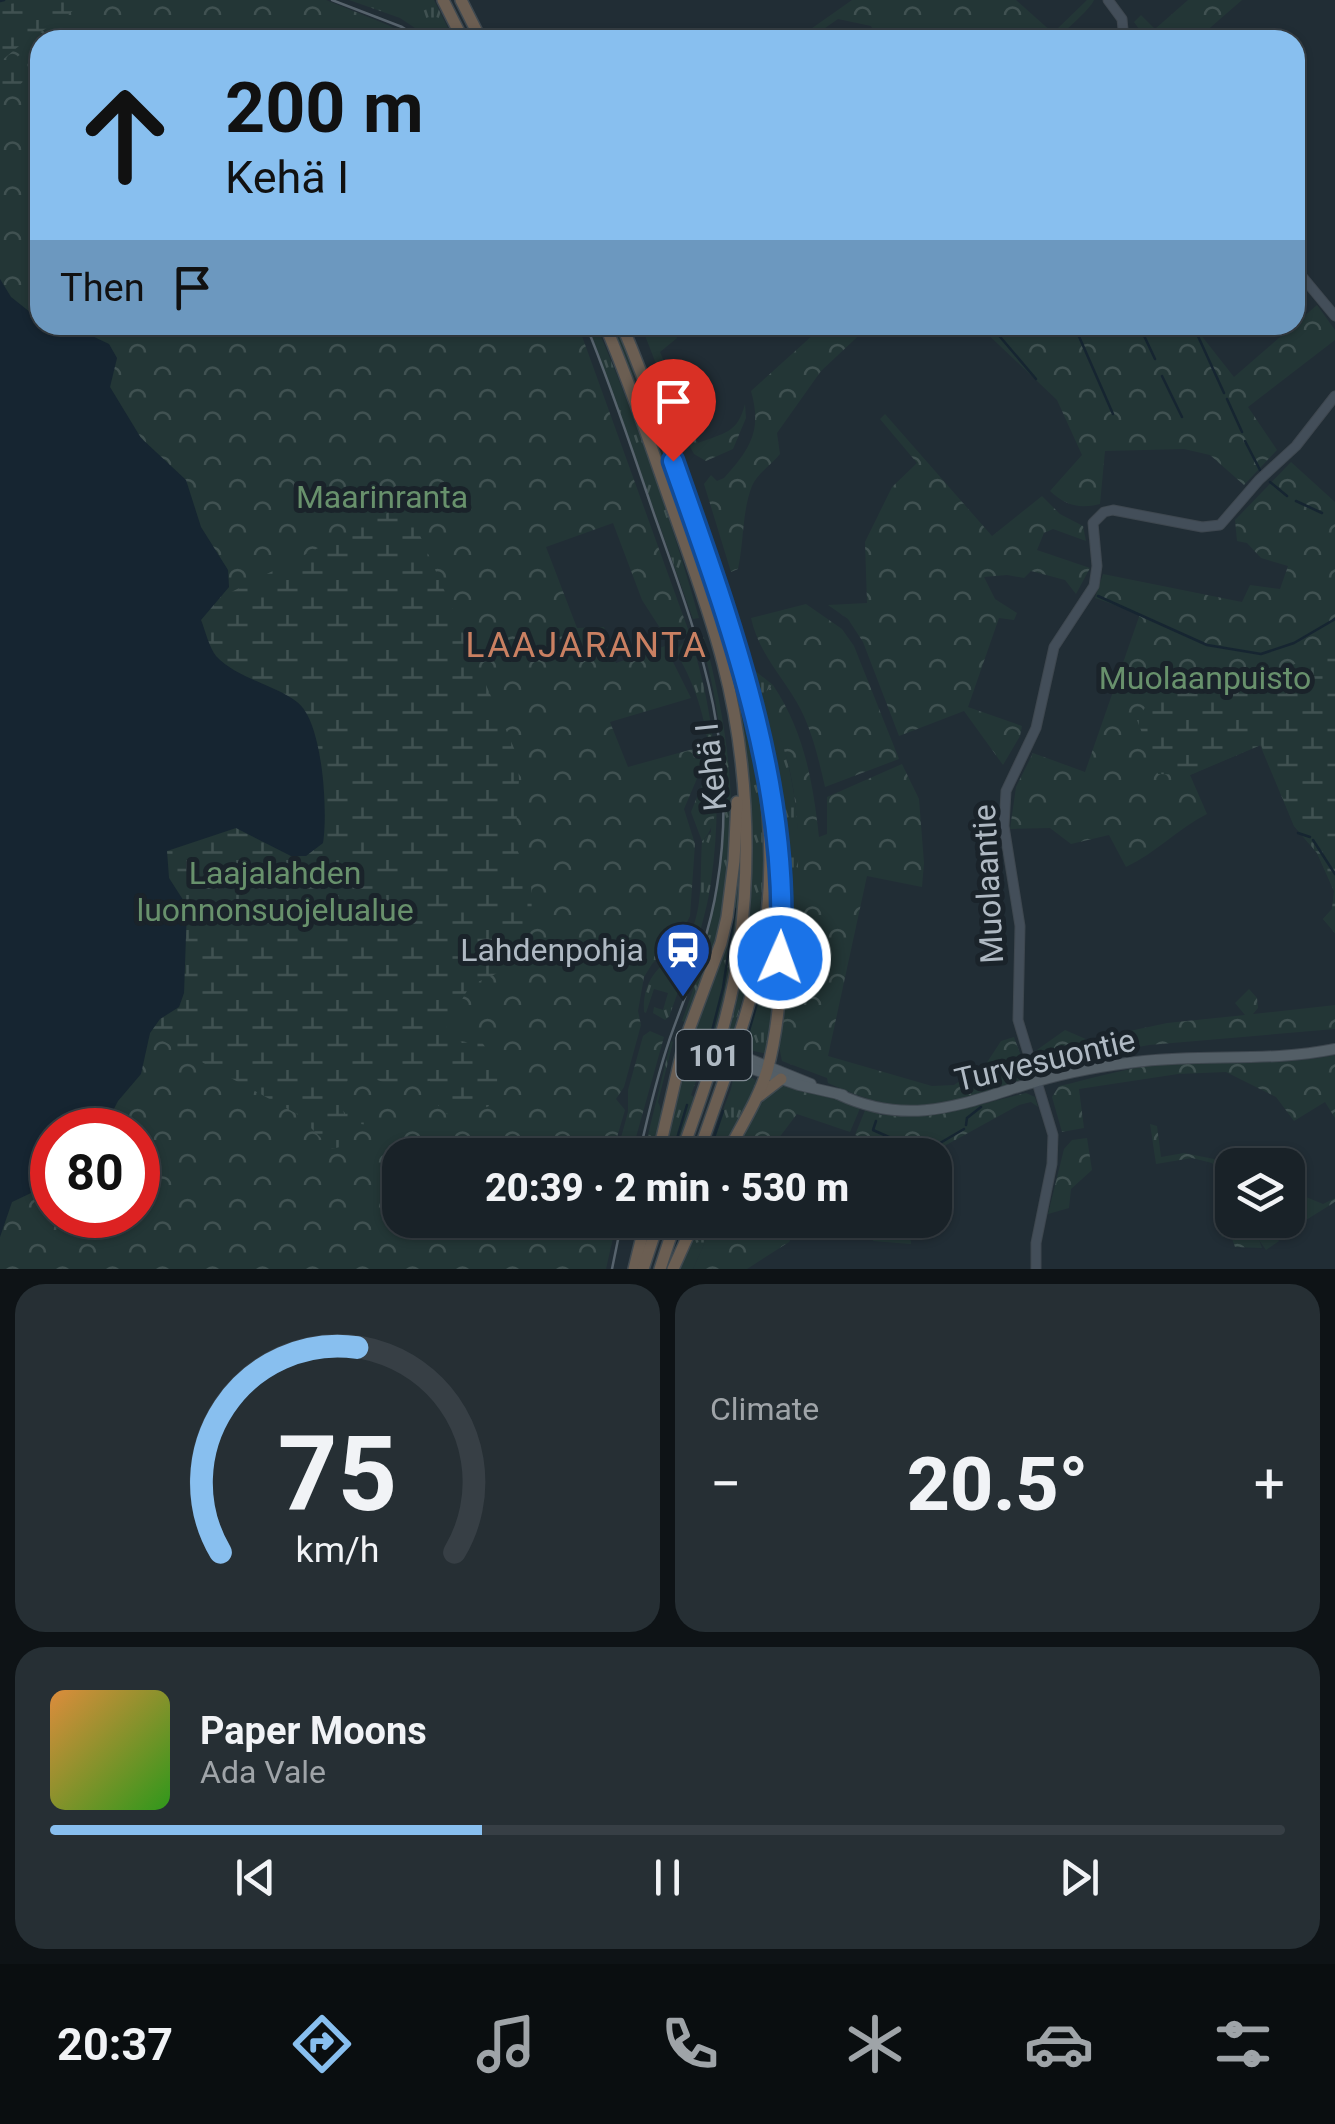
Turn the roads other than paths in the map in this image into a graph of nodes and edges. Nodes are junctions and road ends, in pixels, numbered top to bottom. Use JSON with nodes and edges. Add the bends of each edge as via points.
{"nodes":[{"id":1,"x":443,"y":0,"type":"edge"},
{"id":2,"x":461,"y":0,"type":"edge"},
{"id":3,"x":1108,"y":0,"type":"edge"},
{"id":4,"x":458,"y":30,"type":"edge"},
{"id":5,"x":476,"y":30,"type":"edge"},
{"id":6,"x":1123,"y":30,"type":"edge"},
{"id":7,"x":1305,"y":280,"type":"edge"},
{"id":8,"x":1335,"y":316,"type":"edge"},
{"id":9,"x":609,"y":335,"type":"edge"},
{"id":10,"x":626,"y":335,"type":"edge"},
{"id":11,"x":1335,"y":396,"type":"edge"},
{"id":12,"x":763,"y":762,"type":"junction"},
{"id":13,"x":740,"y":763,"type":"junction"},
{"id":14,"x":686,"y":1041,"type":"junction"},
{"id":15,"x":1335,"y":1049,"type":"edge"},
{"id":16,"x":767,"y":1070,"type":"junction"},
{"id":17,"x":781,"y":1080,"type":"junction"},
{"id":18,"x":1035,"y":1082,"type":"junction"},
{"id":19,"x":821,"y":1089,"type":"junction"},
{"id":20,"x":750,"y":1107,"type":"junction"},
{"id":21,"x":662,"y":1138,"type":"edge"},
{"id":22,"x":687,"y":1138,"type":"edge"},
{"id":23,"x":704,"y":1138,"type":"edge"},
{"id":24,"x":734,"y":1138,"type":"edge"},
{"id":25,"x":642,"y":1238,"type":"edge"},
{"id":26,"x":654,"y":1238,"type":"edge"},
{"id":27,"x":670,"y":1238,"type":"edge"},
{"id":28,"x":687,"y":1238,"type":"edge"},
{"id":29,"x":634,"y":1269,"type":"edge"},
{"id":30,"x":644,"y":1269,"type":"edge"},
{"id":31,"x":660,"y":1269,"type":"edge"},
{"id":32,"x":672,"y":1269,"type":"edge"},
{"id":33,"x":1036,"y":1269,"type":"edge"}],
"edges":[{"from":1,"to":4,"type":"highway"},
{"from":2,"to":5,"type":"highway"},
{"from":3,"to":6,"type":"street"},
{"from":7,"to":8,"type":"street"},
{"from":9,"to":13,"type":"highway","name":"Kehä I","number":"101","via":[[710,616]]},
{"from":10,"to":12,"type":"highway","name":"Kehä I","via":[[731,630]]},
{"from":11,"to":18,"type":"street","name":"Muolaantie","via":[[1220,525],[1202,528],[1113,510],[1094,522],[1094,586],[1054,647],[1036,728],[1006,791],[1004,826],[1020,938],[1018,1020]]},
{"from":12,"to":16,"type":"highway","via":[[775,806],[782,899]]},
{"from":12,"to":23,"type":"highway","name":"Kehä I","number":"101","via":[[771,861],[767,919],[752,990]]},
{"from":13,"to":14,"type":"highway","via":[[727,917]]},
{"from":13,"to":22,"type":"highway","name":"Kehä I","number":"101","via":[[746,866],[739,953],[720,1039]]},
{"from":14,"to":16,"type":"main road","name":"Turvesuontie","bridge":true},
{"from":14,"to":21,"type":"highway"},
{"from":15,"to":18,"type":"main road","name":"Turvesuontie","via":[[1145,1061]]},
{"from":16,"to":17,"type":"main road","name":"Turvesuontie"},
{"from":16,"to":19,"type":"main road","name":"Turvesuontie"},
{"from":16,"to":20,"type":"highway"},
{"from":17,"to":19,"type":"main road","name":"Turvesuontie"},
{"from":17,"to":20,"type":"highway"},
{"from":18,"to":19,"type":"main road","name":"Turvesuontie","via":[[955,1108],[915,1111],[858,1104]]},
{"from":18,"to":33,"type":"street","name":"Muolaantie","via":[[1053,1135]]},
{"from":20,"to":24,"type":"highway"},
{"from":25,"to":29,"type":"highway"},
{"from":26,"to":30,"type":"highway"},
{"from":27,"to":31,"type":"highway"},
{"from":28,"to":32,"type":"highway"}]}
